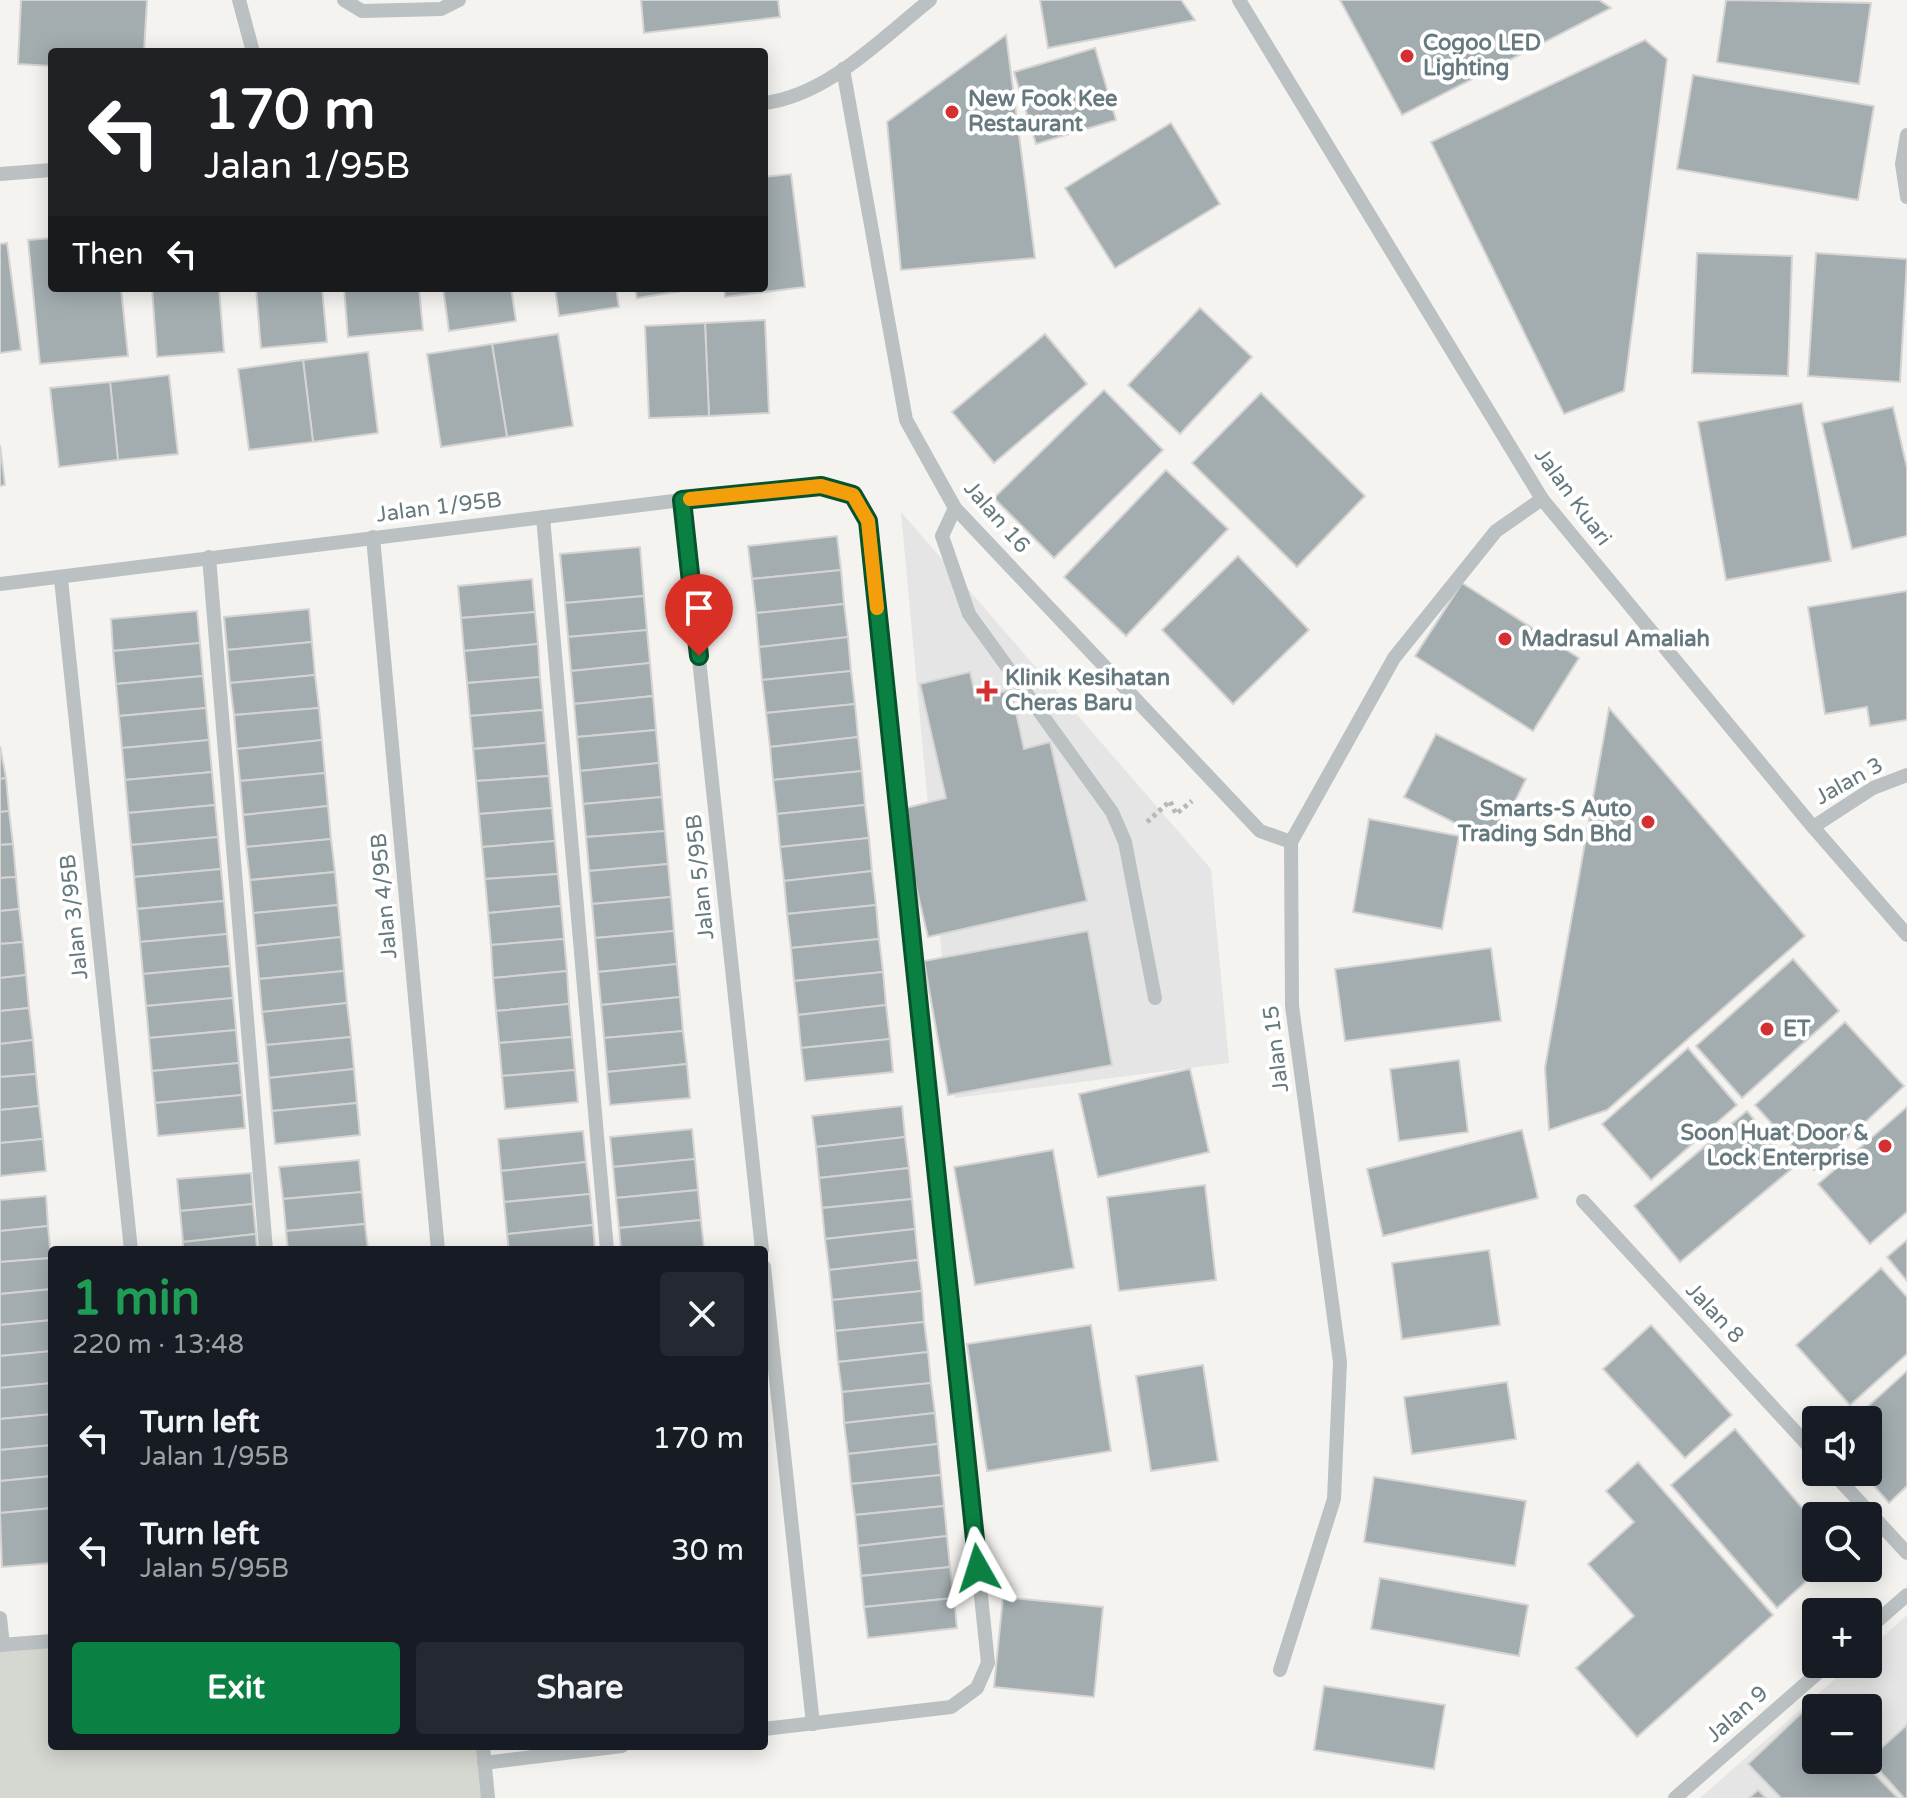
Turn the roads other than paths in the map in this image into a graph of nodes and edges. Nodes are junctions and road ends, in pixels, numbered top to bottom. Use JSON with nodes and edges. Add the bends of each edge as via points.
{"nodes":[{"id":1,"x":239,"y":0,"type":"edge"},
{"id":2,"x":344,"y":0,"type":"edge"},
{"id":3,"x":459,"y":0,"type":"edge"},
{"id":4,"x":930,"y":0,"type":"edge"},
{"id":5,"x":1239,"y":0,"type":"edge"},
{"id":6,"x":252,"y":48,"type":"edge"},
{"id":7,"x":843,"y":69,"type":"junction"},
{"id":8,"x":768,"y":103,"type":"edge"},
{"id":9,"x":1907,"y":135,"type":"edge"},
{"id":10,"x":48,"y":170,"type":"edge"},
{"id":11,"x":0,"y":174,"type":"edge"},
{"id":12,"x":1907,"y":197,"type":"edge"},
{"id":13,"x":1542,"y":499,"type":"junction"},
{"id":14,"x":682,"y":500,"type":"junction"},
{"id":15,"x":955,"y":508,"type":"junction"},
{"id":16,"x":543,"y":517,"type":"junction"},
{"id":17,"x":373,"y":537,"type":"junction"},
{"id":18,"x":209,"y":557,"type":"junction"},
{"id":19,"x":61,"y":579,"type":"junction"},
{"id":20,"x":0,"y":584,"type":"edge"},
{"id":21,"x":1907,"y":775,"type":"edge"},
{"id":22,"x":1813,"y":827,"type":"junction"},
{"id":23,"x":1291,"y":842,"type":"junction"},
{"id":24,"x":1907,"y":935,"type":"edge"},
{"id":25,"x":1155,"y":998,"type":"dead end"},
{"id":26,"x":1583,"y":1201,"type":"dead end"},
{"id":27,"x":131,"y":1246,"type":"edge"},
{"id":28,"x":266,"y":1246,"type":"edge"},
{"id":29,"x":438,"y":1246,"type":"edge"},
{"id":30,"x":607,"y":1246,"type":"edge"},
{"id":31,"x":762,"y":1246,"type":"edge"},
{"id":32,"x":768,"y":1304,"type":"edge"},
{"id":33,"x":1802,"y":1439,"type":"edge"},
{"id":34,"x":1845,"y":1486,"type":"edge"},
{"id":35,"x":1907,"y":1553,"type":"edge"},
{"id":36,"x":1907,"y":1595,"type":"edge"},
{"id":37,"x":1882,"y":1617,"type":"edge"},
{"id":38,"x":0,"y":1618,"type":"edge"},
{"id":39,"x":48,"y":1641,"type":"edge"},
{"id":40,"x":2,"y":1645,"type":"edge"},
{"id":41,"x":1280,"y":1670,"type":"dead end"},
{"id":42,"x":1812,"y":1678,"type":"edge"},
{"id":43,"x":813,"y":1724,"type":"junction"},
{"id":44,"x":768,"y":1729,"type":"edge"},
{"id":45,"x":483,"y":1750,"type":"edge"},
{"id":46,"x":590,"y":1750,"type":"edge"},
{"id":47,"x":484,"y":1763,"type":"junction"},
{"id":48,"x":488,"y":1798,"type":"edge"},
{"id":49,"x":1675,"y":1798,"type":"edge"}],
"edges":[{"from":1,"to":6,"type":"street"},
{"from":2,"to":3,"type":"street","via":[[362,11],[441,9]]},
{"from":4,"to":7,"type":"street"},
{"from":5,"to":13,"type":"street","name":"Jalan Kuari"},
{"from":7,"to":8,"type":"street","via":[[784,101]]},
{"from":7,"to":15,"type":"street","name":"Jalan 16","via":[[906,420]]},
{"from":9,"to":12,"type":"street","via":[[1902,164]]},
{"from":10,"to":11,"type":"street"},
{"from":13,"to":22,"type":"street","name":"Jalan Kuari"},
{"from":13,"to":23,"type":"street","name":"Jalan 15","via":[[1496,531],[1394,658]]},
{"from":14,"to":16,"type":"street","name":"Jalan 1/95B"},
{"from":14,"to":31,"type":"street","name":"Jalan 5/95B"},
{"from":14,"to":43,"type":"street","name":"Jalan 1/95B","via":[[821,486],[853,495],[868,521],[988,1663],[977,1688],[951,1707]]},
{"from":15,"to":23,"type":"street","name":"Jalan 16","via":[[1260,831]]},
{"from":15,"to":25,"type":"street","via":[[942,536],[969,614],[1112,812],[1125,842]]},
{"from":16,"to":17,"type":"street","name":"Jalan 1/95B"},
{"from":16,"to":30,"type":"street"},
{"from":17,"to":18,"type":"street","name":"Jalan 1/95B"},
{"from":17,"to":29,"type":"street","name":"Jalan 4/95B"},
{"from":18,"to":19,"type":"street","name":"Jalan 1/95B"},
{"from":18,"to":28,"type":"street"},
{"from":19,"to":20,"type":"street","name":"Jalan 1/95B"},
{"from":19,"to":27,"type":"street","name":"Jalan 3/95B"},
{"from":21,"to":22,"type":"street","name":"Jalan 3","via":[[1873,788]]},
{"from":22,"to":24,"type":"street","name":"Jalan Kuari"},
{"from":23,"to":41,"type":"street","name":"Jalan 15","via":[[1292,1006],[1340,1362],[1334,1499]]},
{"from":26,"to":33,"type":"street","name":"Jalan 8"},
{"from":32,"to":43,"type":"street"},
{"from":34,"to":35,"type":"street"},
{"from":36,"to":37,"type":"street"},
{"from":38,"to":40,"type":"street"},
{"from":39,"to":40,"type":"street"},
{"from":42,"to":49,"type":"street","name":"Jalan 9"},
{"from":43,"to":44,"type":"street"},
{"from":45,"to":47,"type":"street"},
{"from":46,"to":47,"type":"street"},
{"from":47,"to":48,"type":"street"}]}
